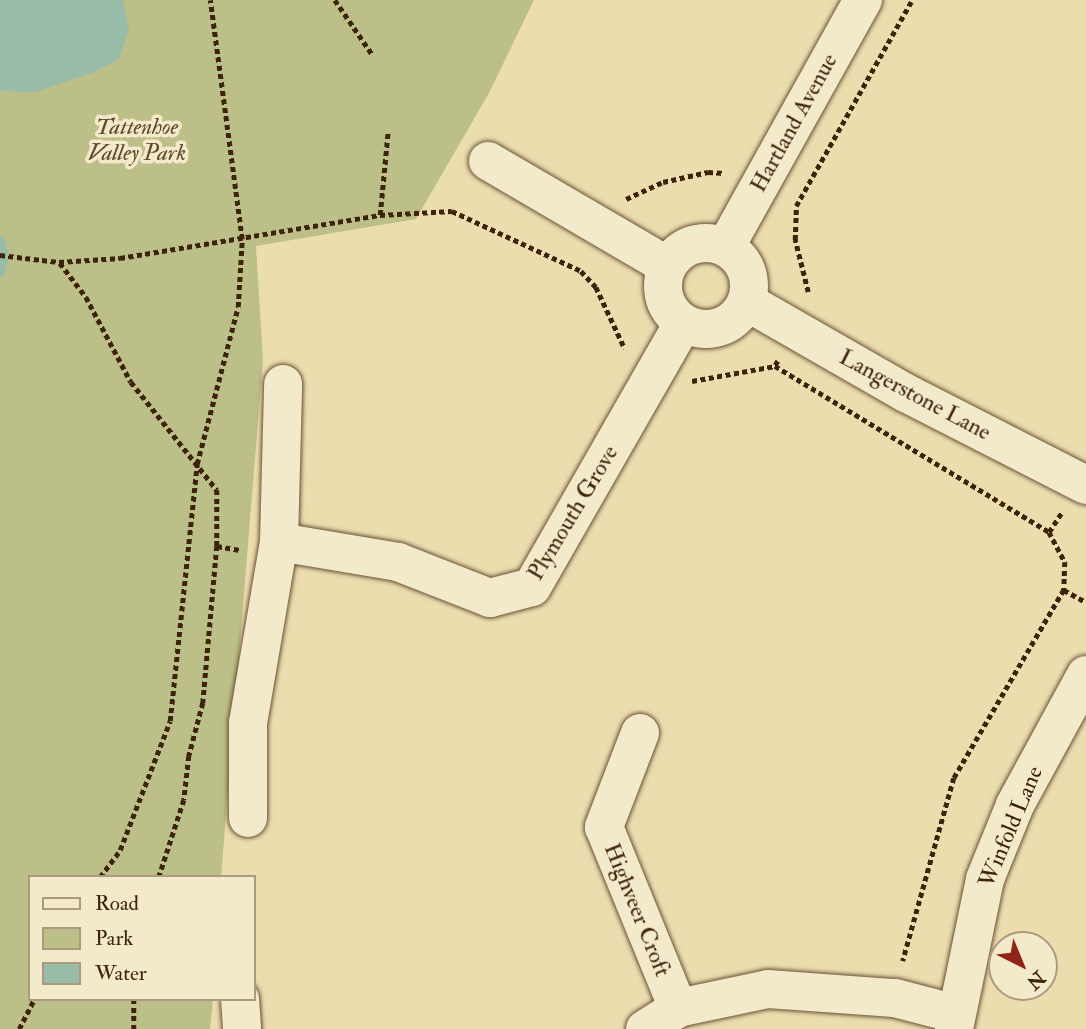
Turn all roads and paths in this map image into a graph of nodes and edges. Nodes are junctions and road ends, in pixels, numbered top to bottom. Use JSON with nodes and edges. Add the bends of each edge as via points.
{"nodes":[{"id":1,"x":209,"y":0,"type":"edge"},
{"id":2,"x":335,"y":0,"type":"edge"},
{"id":3,"x":863,"y":0,"type":"edge"},
{"id":4,"x":912,"y":0,"type":"edge"},
{"id":5,"x":372,"y":54,"type":"dead end"},
{"id":6,"x":388,"y":131,"type":"dead end"},
{"id":7,"x":488,"y":161,"type":"dead end"},
{"id":8,"x":757,"y":187,"type":"junction"},
{"id":9,"x":796,"y":206,"type":"junction"},
{"id":10,"x":380,"y":215,"type":"junction"},
{"id":11,"x":606,"y":227,"type":"junction"},
{"id":12,"x":242,"y":239,"type":"junction"},
{"id":13,"x":726,"y":246,"type":"junction"},
{"id":14,"x":0,"y":255,"type":"edge"},
{"id":15,"x":59,"y":262,"type":"junction"},
{"id":16,"x":668,"y":266,"type":"junction"},
{"id":17,"x":581,"y":271,"type":"junction"},
{"id":18,"x":747,"y":302,"type":"junction"},
{"id":19,"x":683,"y":323,"type":"junction"},
{"id":20,"x":796,"y":329,"type":"junction"},
{"id":21,"x":775,"y":366,"type":"junction"},
{"id":22,"x":658,"y":369,"type":"junction"},
{"id":23,"x":283,"y":384,"type":"dead end"},
{"id":24,"x":197,"y":464,"type":"junction"},
{"id":25,"x":1086,"y":485,"type":"edge"},
{"id":26,"x":279,"y":542,"type":"junction"},
{"id":27,"x":1064,"y":590,"type":"junction"},
{"id":28,"x":1086,"y":603,"type":"edge"},
{"id":29,"x":1086,"y":675,"type":"edge"},
{"id":30,"x":640,"y":733,"type":"dead end"},
{"id":31,"x":248,"y":818,"type":"dead end"},
{"id":32,"x":101,"y":875,"type":"edge"},
{"id":33,"x":160,"y":875,"type":"edge"},
{"id":34,"x":895,"y":998,"type":"junction"},
{"id":35,"x":33,"y":1001,"type":"edge"},
{"id":36,"x":134,"y":1001,"type":"edge"},
{"id":37,"x":240,"y":1001,"type":"edge"},
{"id":38,"x":678,"y":1008,"type":"junction"},
{"id":39,"x":955,"y":1021,"type":"edge"},
{"id":40,"x":19,"y":1029,"type":"edge"},
{"id":41,"x":134,"y":1029,"type":"edge"},
{"id":42,"x":242,"y":1029,"type":"edge"},
{"id":43,"x":645,"y":1029,"type":"edge"}],
"edges":[{"from":1,"to":12,"type":"path"},
{"from":2,"to":5,"type":"path"},
{"from":3,"to":8,"type":"street","name":"Hartland Avenue"},
{"from":4,"to":9,"type":"path"},
{"from":6,"to":10,"type":"path"},
{"from":7,"to":11,"type":"street"},
{"from":8,"to":9,"type":"path"},
{"from":8,"to":11,"type":"path","via":[[732,174],[708,172],[663,182],[627,197]]},
{"from":8,"to":13,"type":"street","name":"Hartland Avenue"},
{"from":9,"to":20,"type":"path","via":[[794,240],[808,291]]},
{"from":10,"to":12,"type":"path"},
{"from":10,"to":17,"type":"path","via":[[452,211]]},
{"from":11,"to":16,"type":"street"},
{"from":11,"to":17,"type":"path"},
{"from":12,"to":15,"type":"path","via":[[120,258]]},
{"from":12,"to":24,"type":"path","via":[[238,307]]},
{"from":13,"to":16,"type":"street","via":[[691,246]]},
{"from":13,"to":18,"type":"street","via":[[748,272]]},
{"from":14,"to":15,"type":"path"},
{"from":15,"to":24,"type":"path","via":[[86,297],[131,382],[179,448]]},
{"from":16,"to":19,"type":"street","via":[[665,300]]},
{"from":17,"to":22,"type":"path","via":[[596,287],[623,348]]},
{"from":18,"to":19,"type":"street","via":[[728,324],[708,330]]},
{"from":18,"to":20,"type":"street","name":"Langerstone Lane"},
{"from":19,"to":22,"type":"street","name":"Plymouth Grove"},
{"from":20,"to":21,"type":"path"},
{"from":20,"to":25,"type":"street","name":"Langerstone Lane","via":[[906,393]]},
{"from":21,"to":22,"type":"path","via":[[688,382]]},
{"from":21,"to":27,"type":"path","via":[[1049,532],[1065,562]]},
{"from":22,"to":26,"type":"street","name":"Plymouth Grove","via":[[532,587],[490,598],[398,562]]},
{"from":23,"to":26,"type":"street"},
{"from":24,"to":32,"type":"path","via":[[170,721],[120,850]]},
{"from":24,"to":33,"type":"path","via":[[217,490],[217,546],[205,677],[184,800]]},
{"from":26,"to":31,"type":"street","via":[[248,723]]},
{"from":27,"to":28,"type":"path"},
{"from":27,"to":34,"type":"path","via":[[954,778]]},
{"from":29,"to":39,"type":"street","name":"Winfold Lane","via":[[1016,805],[985,879]]},
{"from":30,"to":38,"type":"street","name":"Highveer Croft","via":[[604,827]]},
{"from":34,"to":38,"type":"street","via":[[768,989]]},
{"from":34,"to":39,"type":"street"},
{"from":35,"to":40,"type":"path"},
{"from":36,"to":41,"type":"path"},
{"from":37,"to":42,"type":"street"},
{"from":38,"to":43,"type":"street"}]}
